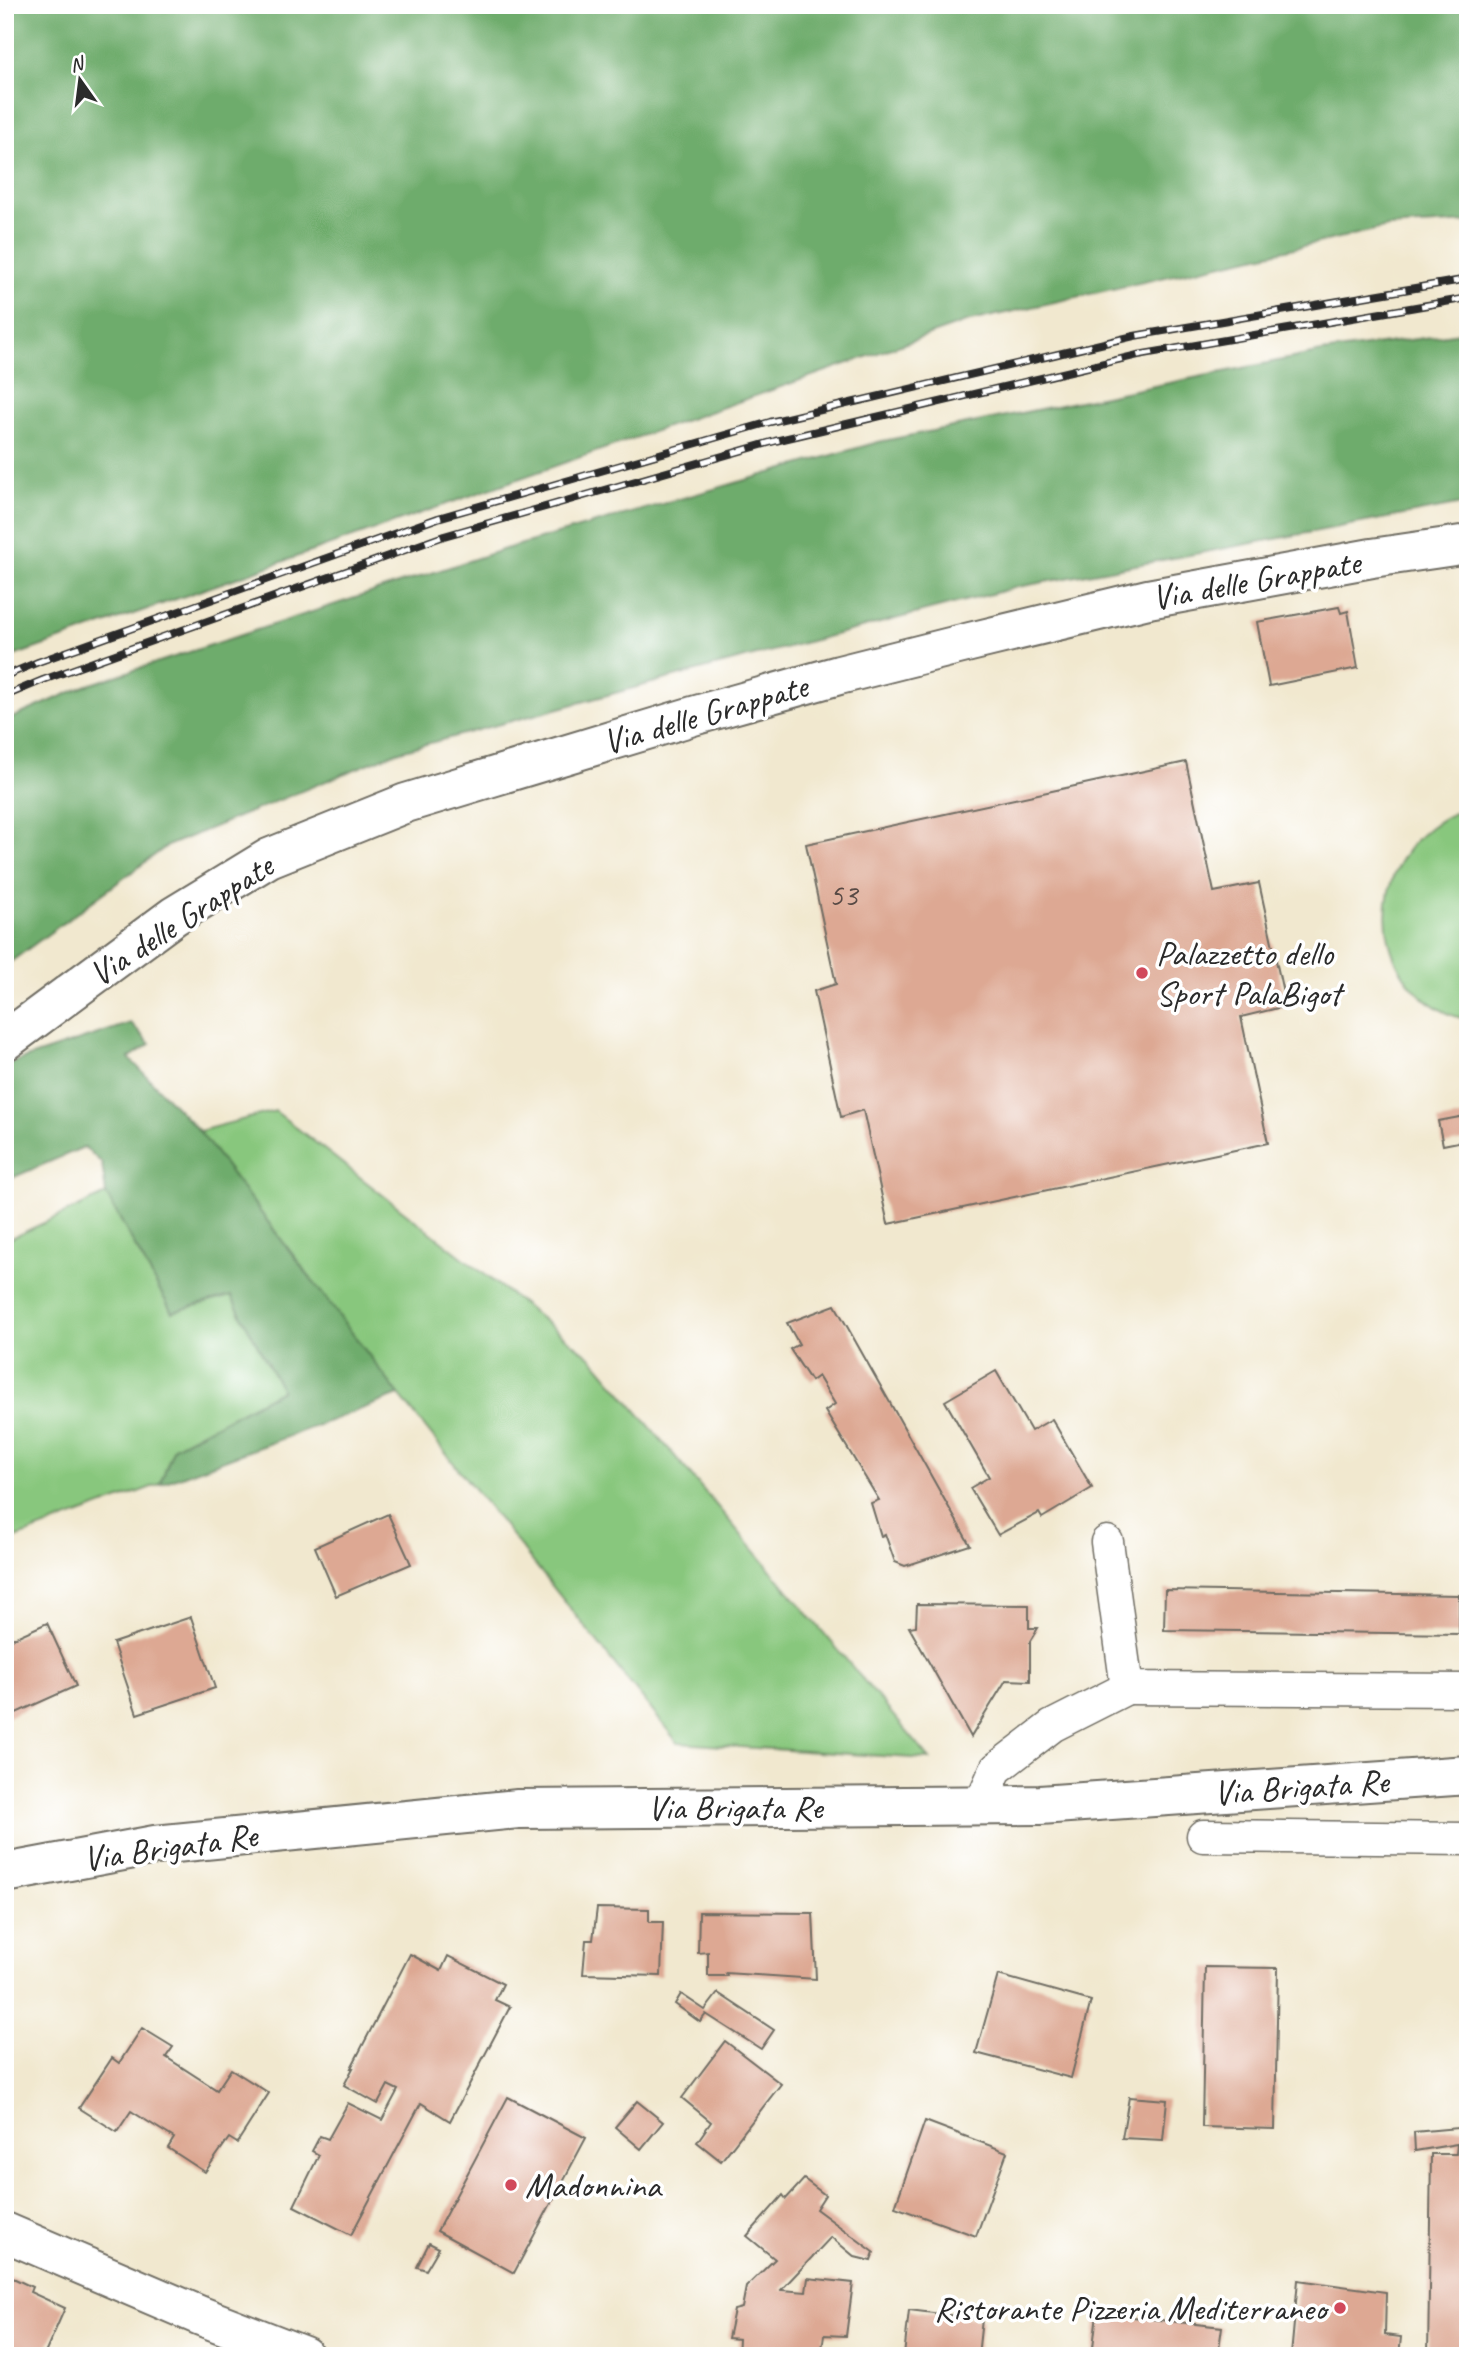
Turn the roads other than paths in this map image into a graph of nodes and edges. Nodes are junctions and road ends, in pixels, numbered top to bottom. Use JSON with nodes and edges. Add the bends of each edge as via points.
{"nodes":[{"id":1,"x":1468,"y":544,"type":"edge"},
{"id":2,"x":5,"y":1041,"type":"edge"},
{"id":3,"x":1107,"y":1542,"type":"dead end"},
{"id":4,"x":1127,"y":1688,"type":"junction"},
{"id":5,"x":1468,"y":1690,"type":"edge"},
{"id":6,"x":1468,"y":1775,"type":"edge"},
{"id":7,"x":981,"y":1805,"type":"junction"},
{"id":8,"x":1203,"y":1836,"type":"dead end"},
{"id":9,"x":1468,"y":1839,"type":"edge"},
{"id":10,"x":5,"y":1873,"type":"edge"},
{"id":11,"x":5,"y":2232,"type":"edge"},
{"id":12,"x":304,"y":2356,"type":"edge"}],
"edges":[{"from":1,"to":2,"type":"main road","name":"Via delle Grappate","via":[[1148,599],[970,642],[706,712],[405,803],[269,858],[174,916]]},
{"from":3,"to":4,"type":"street"},
{"from":4,"to":5,"type":"street"},
{"from":4,"to":7,"type":"street","via":[[1052,1726],[996,1769]]},
{"from":6,"to":7,"type":"main road","name":"Via Brigata Re","via":[[1040,1805]]},
{"from":7,"to":10,"type":"main road","name":"Via Brigata Re","via":[[518,1809],[155,1844]]},
{"from":8,"to":9,"type":"street","name":"Via Brigata Re"},
{"from":11,"to":12,"type":"main road"}]}
